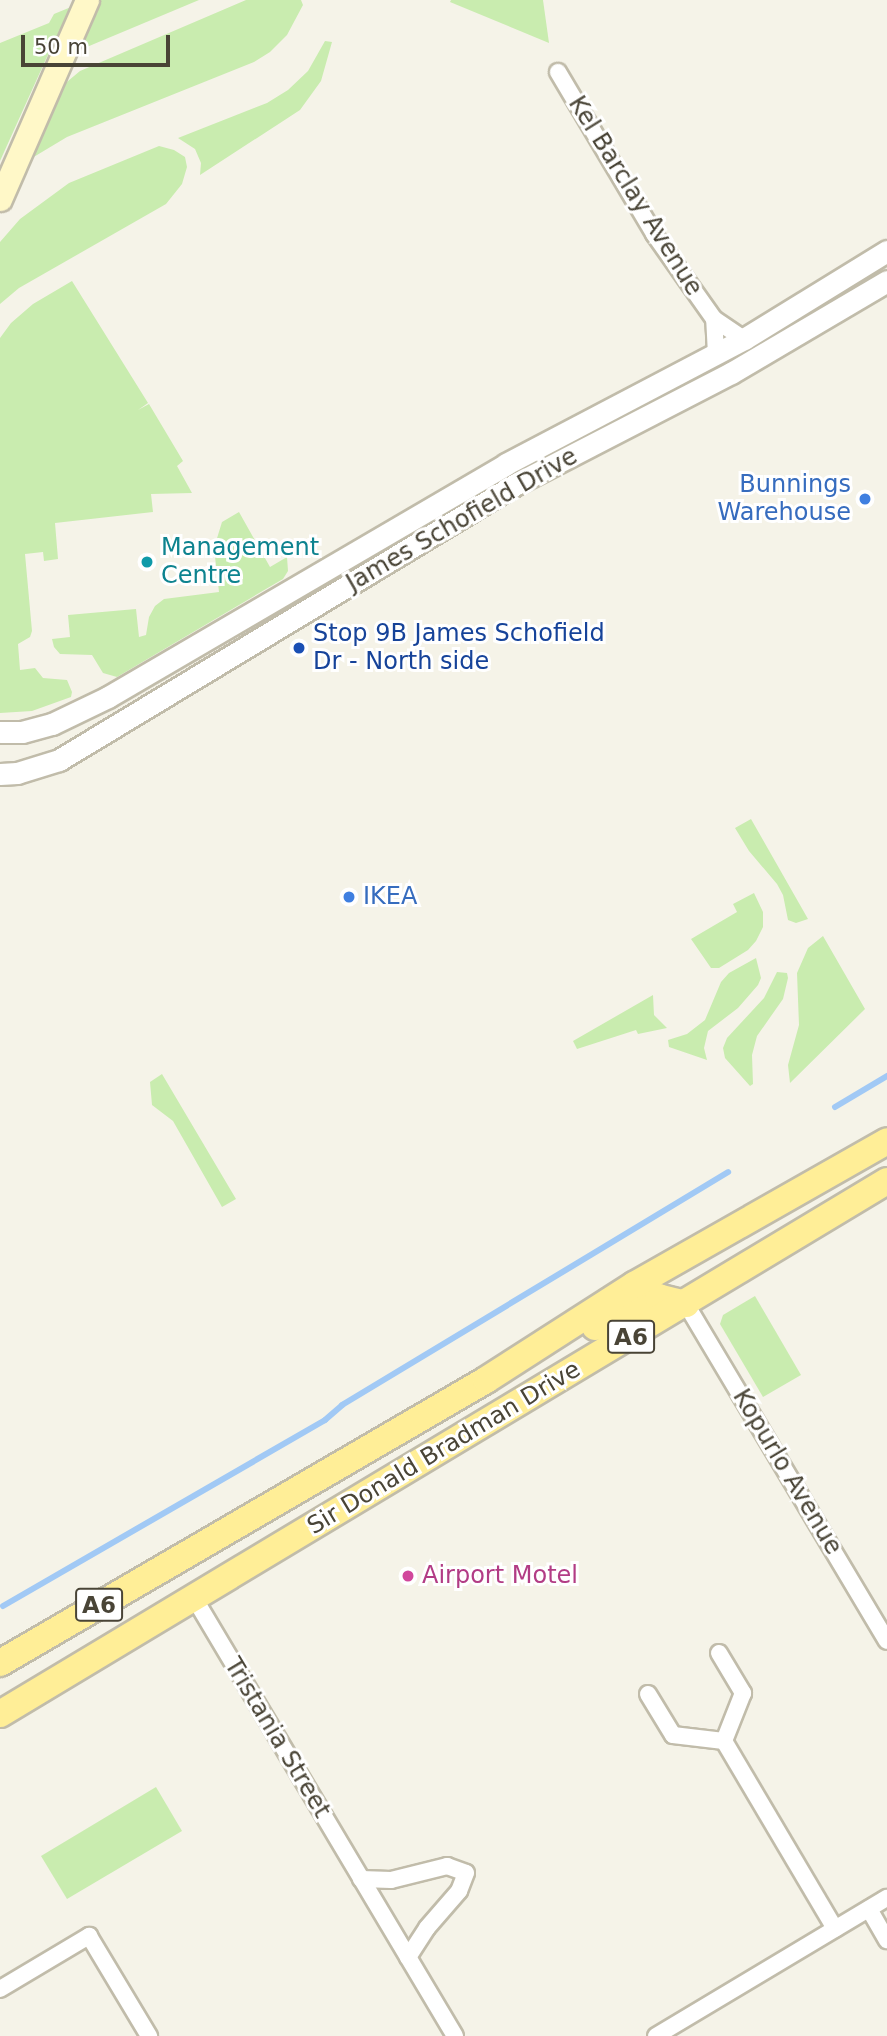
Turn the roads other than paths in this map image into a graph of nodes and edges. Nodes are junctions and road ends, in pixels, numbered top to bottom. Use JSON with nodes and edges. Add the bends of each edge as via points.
{"nodes":[{"id":1,"x":87,"y":0,"type":"edge"},
{"id":2,"x":558,"y":72,"type":"dead end"},
{"id":3,"x":0,"y":199,"type":"edge"},
{"id":4,"x":887,"y":251,"type":"edge"},
{"id":5,"x":887,"y":281,"type":"edge"},
{"id":6,"x":714,"y":320,"type":"junction"},
{"id":7,"x":744,"y":339,"type":"junction"},
{"id":8,"x":716,"y":354,"type":"junction"},
{"id":9,"x":0,"y":733,"type":"edge"},
{"id":10,"x":0,"y":774,"type":"edge"},
{"id":11,"x":887,"y":1140,"type":"edge"},
{"id":12,"x":887,"y":1181,"type":"edge"},
{"id":13,"x":686,"y":1304,"type":"junction"},
{"id":14,"x":486,"y":1380,"type":"junction"},
{"id":15,"x":193,"y":1596,"type":"junction"},
{"id":16,"x":887,"y":1640,"type":"edge"},
{"id":17,"x":11,"y":1650,"type":"edge"},
{"id":18,"x":719,"y":1653,"type":"dead end"},
{"id":19,"x":0,"y":1663,"type":"edge"},
{"id":20,"x":73,"y":1670,"type":"junction"},
{"id":21,"x":648,"y":1695,"type":"dead end"},
{"id":22,"x":0,"y":1714,"type":"edge"},
{"id":23,"x":0,"y":1725,"type":"edge"},
{"id":24,"x":724,"y":1741,"type":"junction"},
{"id":25,"x":361,"y":1879,"type":"junction"},
{"id":26,"x":887,"y":1898,"type":"edge"},
{"id":27,"x":869,"y":1909,"type":"junction"},
{"id":28,"x":835,"y":1930,"type":"junction"},
{"id":29,"x":887,"y":1940,"type":"edge"},
{"id":30,"x":408,"y":1957,"type":"junction"},
{"id":31,"x":0,"y":1989,"type":"edge"},
{"id":32,"x":149,"y":2036,"type":"edge"},
{"id":33,"x":455,"y":2036,"type":"edge"},
{"id":34,"x":656,"y":2036,"type":"edge"}],
"edges":[{"from":1,"to":3,"type":"main road"},
{"from":2,"to":6,"type":"street","name":"Kel Barclay Avenue","via":[[654,234]]},
{"from":4,"to":7,"type":"street","name":"James Schofield Drive"},
{"from":5,"to":10,"type":"street","name":"James Schofield Drive","via":[[731,373],[516,484],[59,760]]},
{"from":6,"to":7,"type":"street","name":"Kel Barclay Avenue"},
{"from":6,"to":8,"type":"street","name":"Kel Barclay Avenue"},
{"from":7,"to":8,"type":"street","name":"James Schofield Drive"},
{"from":8,"to":9,"type":"street","name":"James Schofield Drive","via":[[506,464],[91,706],[52,724]]},
{"from":11,"to":14,"type":"main road","name":"Sir Donald Bradman Drive","number":"A6","via":[[634,1285]]},
{"from":12,"to":13,"type":"main road","name":"Sir Donald Bradman Drive","number":"A6"},
{"from":13,"to":14,"type":"main road","via":[[658,1297]]},
{"from":13,"to":15,"type":"main road","name":"Sir Donald Bradman Drive","number":"A6"},
{"from":13,"to":16,"type":"street","name":"Kopurlo Avenue"},
{"from":14,"to":17,"type":"main road","name":"Sir Donald Bradman Drive","number":"A6"},
{"from":15,"to":20,"type":"main road","name":"Sir Donald Bradman Drive","number":"A6"},
{"from":15,"to":25,"type":"street","name":"Tristania Street"},
{"from":17,"to":19,"type":"main road","name":"Sir Donald Bradman Drive","number":"A6"},
{"from":18,"to":24,"type":"street","via":[[743,1693]]},
{"from":20,"to":22,"type":"main road","name":"Sir Donald Bradman Drive","number":"A6"},
{"from":20,"to":23,"type":"main road"},
{"from":21,"to":24,"type":"street","via":[[673,1735]]},
{"from":24,"to":28,"type":"street"},
{"from":25,"to":30,"type":"street","name":"Tristania Street"},
{"from":25,"to":30,"type":"street","via":[[391,1880],[447,1866],[466,1873],[460,1891]]},
{"from":26,"to":27,"type":"street"},
{"from":27,"to":28,"type":"street"},
{"from":27,"to":29,"type":"street"},
{"from":28,"to":34,"type":"street"},
{"from":30,"to":33,"type":"street","name":"Tristania Street"},
{"from":31,"to":32,"type":"street","via":[[89,1936]]}]}
